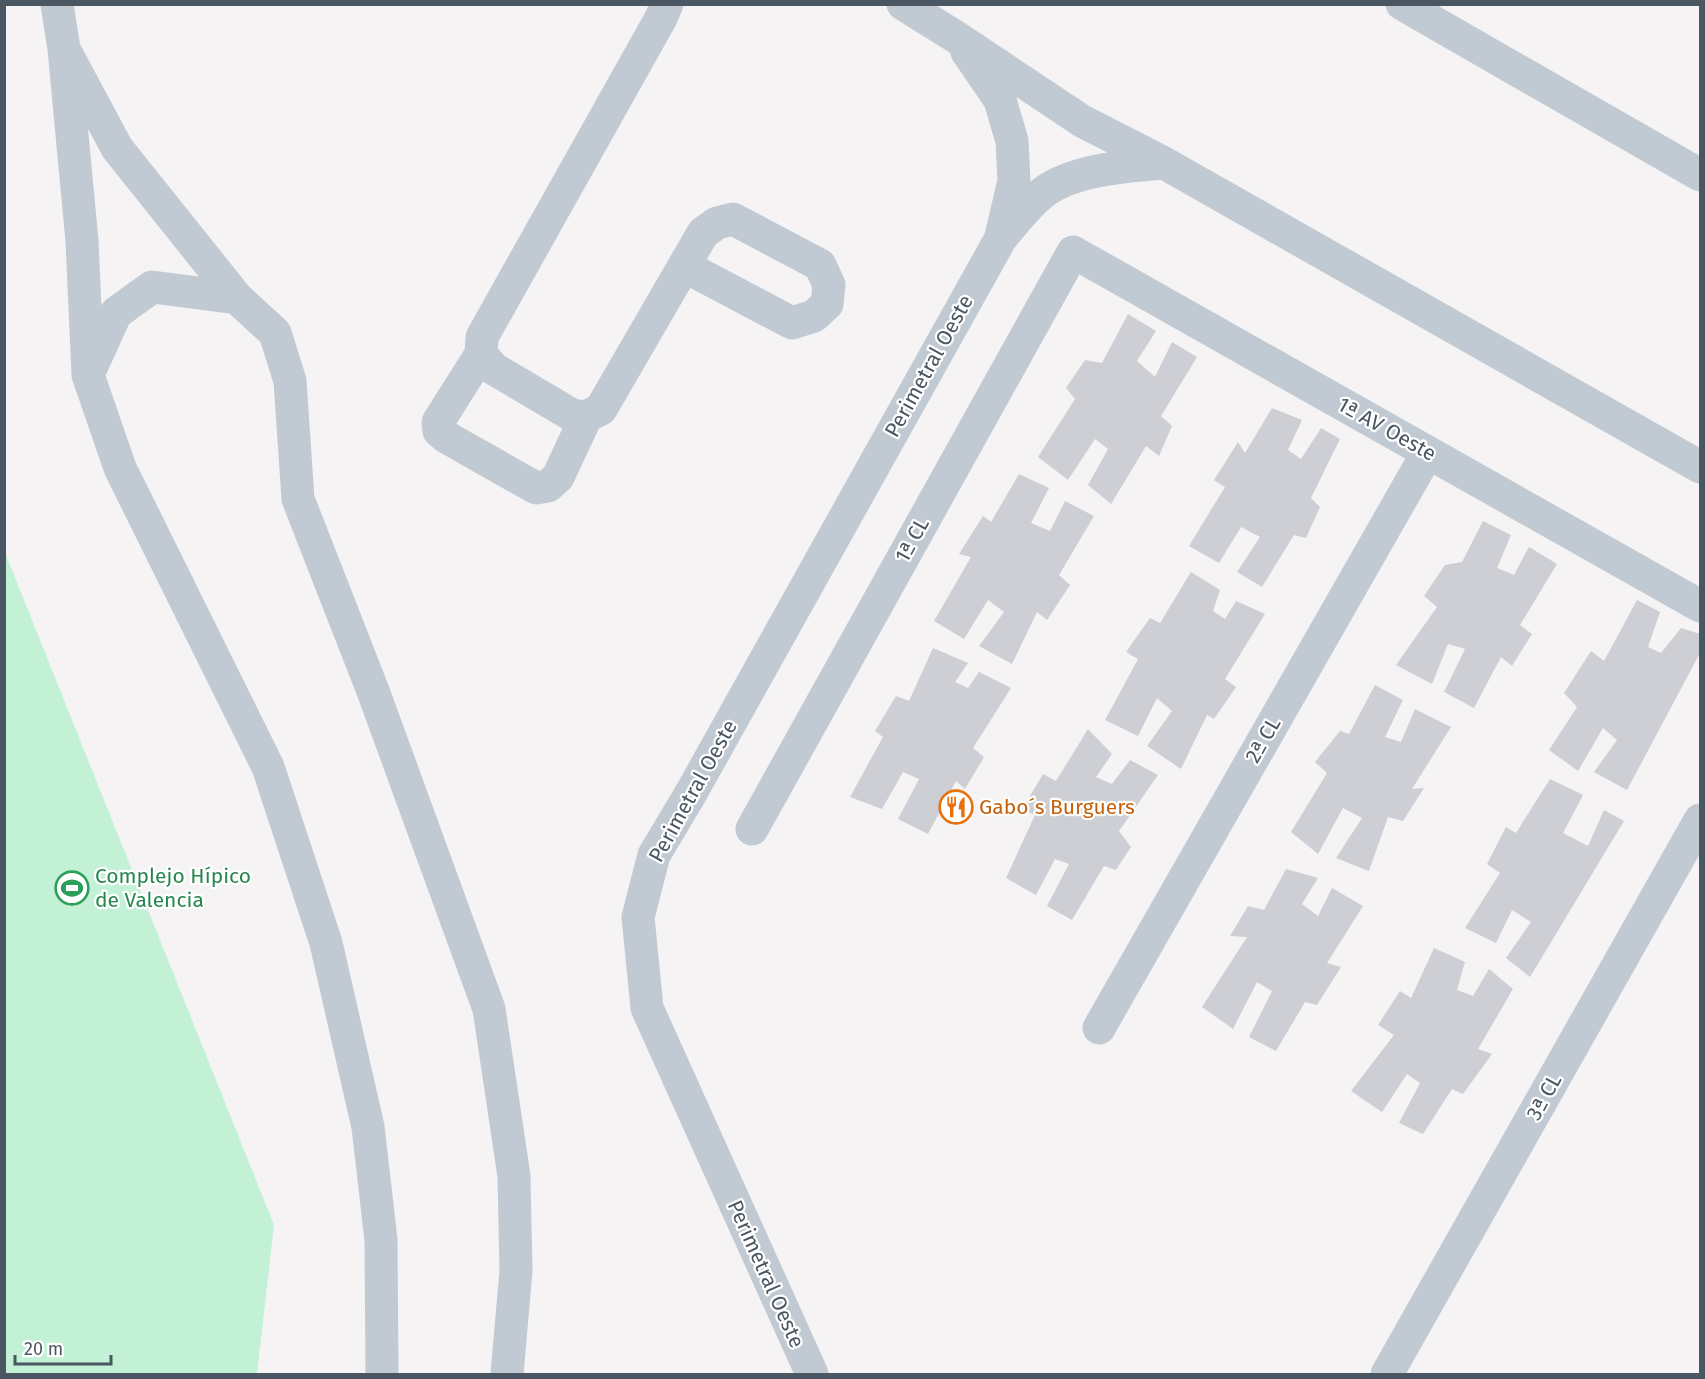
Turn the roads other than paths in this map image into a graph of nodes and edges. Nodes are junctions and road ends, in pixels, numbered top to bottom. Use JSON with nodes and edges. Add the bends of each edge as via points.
{"nodes":[{"id":1,"x":57,"y":4,"type":"edge"},
{"id":2,"x":667,"y":4,"type":"edge"},
{"id":3,"x":903,"y":4,"type":"edge"},
{"id":4,"x":1402,"y":4,"type":"edge"},
{"id":5,"x":956,"y":37,"type":"junction"},
{"id":6,"x":64,"y":49,"type":"junction"},
{"id":7,"x":1164,"y":163,"type":"junction"},
{"id":8,"x":1701,"y":176,"type":"edge"},
{"id":9,"x":1001,"y":238,"type":"junction"},
{"id":10,"x":1073,"y":252,"type":"joint"},
{"id":11,"x":684,"y":266,"type":"dead end"},
{"id":12,"x":237,"y":298,"type":"junction"},
{"id":13,"x":481,"y":354,"type":"junction"},
{"id":14,"x":88,"y":375,"type":"junction"},
{"id":15,"x":586,"y":417,"type":"junction"},
{"id":16,"x":1428,"y":452,"type":"junction"},
{"id":17,"x":1701,"y":467,"type":"edge"},
{"id":18,"x":1701,"y":606,"type":"edge"},
{"id":19,"x":1701,"y":820,"type":"edge"},
{"id":20,"x":752,"y":829,"type":"dead end"},
{"id":21,"x":1099,"y":1028,"type":"dead end"},
{"id":22,"x":382,"y":1374,"type":"edge"},
{"id":23,"x":507,"y":1374,"type":"edge"},
{"id":24,"x":812,"y":1374,"type":"edge"},
{"id":25,"x":1388,"y":1374,"type":"edge"}],
"edges":[{"from":1,"to":6,"type":"street"},
{"from":2,"to":13,"type":"street","via":[[482,337]]},
{"from":3,"to":5,"type":"street"},
{"from":4,"to":8,"type":"street"},
{"from":5,"to":7,"type":"street","via":[[1082,121]]},
{"from":5,"to":9,"type":"street","via":[[1000,100],[1012,141],[1014,181]]},
{"from":6,"to":12,"type":"street","via":[[117,148]]},
{"from":6,"to":14,"type":"street","via":[[82,241]]},
{"from":7,"to":9,"type":"street","via":[[1119,166],[1068,180],[1039,195]]},
{"from":7,"to":17,"type":"street"},
{"from":9,"to":24,"type":"street","name":"Perimetral Oeste","via":[[654,855],[638,917],[647,1008]]},
{"from":10,"to":16,"type":"street","name":"1ª AV Oeste"},
{"from":10,"to":20,"type":"street","name":"1ª CL"},
{"from":11,"to":15,"type":"street","via":[[601,409]]},
{"from":12,"to":14,"type":"street","via":[[152,287],[116,312]]},
{"from":12,"to":23,"type":"street","via":[[275,333],[290,381],[298,499],[489,1009],[514,1176],[516,1271]]},
{"from":13,"to":15,"type":"street","via":[[494,369],[572,415]]},
{"from":13,"to":15,"type":"street","via":[[438,422],[439,431],[446,437],[536,488],[549,486],[558,477]]},
{"from":14,"to":22,"type":"street","via":[[120,468],[268,767],[326,943],[368,1127],[381,1240]]},
{"from":16,"to":18,"type":"street","name":"1ª AV Oeste"},
{"from":16,"to":21,"type":"street","name":"2ª CL"},
{"from":19,"to":25,"type":"street","name":"3ª CL"}]}
